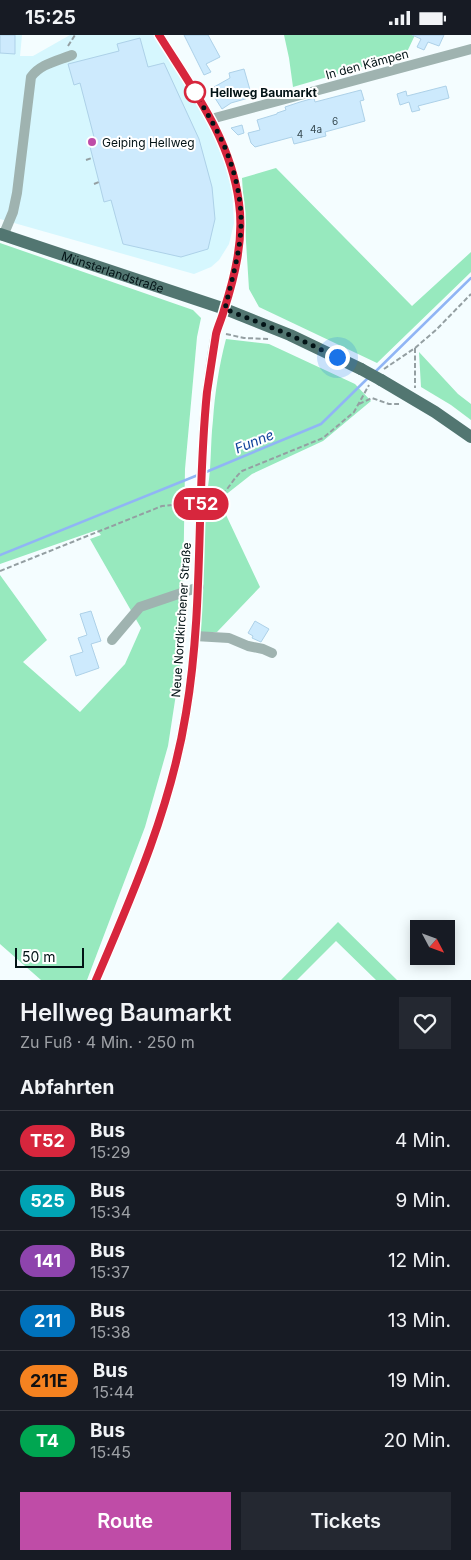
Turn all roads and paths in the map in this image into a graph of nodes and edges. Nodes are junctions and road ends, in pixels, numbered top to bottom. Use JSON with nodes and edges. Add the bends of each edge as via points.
{"nodes":[{"id":1,"x":159,"y":35,"type":"edge"},
{"id":2,"x":471,"y":49,"type":"edge"},
{"id":3,"x":72,"y":55,"type":"dead end"},
{"id":4,"x":211,"y":119,"type":"junction"},
{"id":5,"x":92,"y":158,"type":"dead end"},
{"id":6,"x":86,"y":160,"type":"dead end"},
{"id":7,"x":99,"y":182,"type":"dead end"},
{"id":8,"x":94,"y":184,"type":"dead end"},
{"id":9,"x":2,"y":235,"type":"edge"},
{"id":10,"x":471,"y":294,"type":"edge"},
{"id":11,"x":225,"y":309,"type":"junction"},
{"id":12,"x":217,"y":332,"type":"junction"},
{"id":13,"x":270,"y":339,"type":"dead end"},
{"id":14,"x":415,"y":348,"type":"junction"},
{"id":15,"x":378,"y":378,"type":"junction"},
{"id":16,"x":414,"y":399,"type":"junction"},
{"id":17,"x":359,"y":404,"type":"junction"},
{"id":18,"x":400,"y":404,"type":"dead end"},
{"id":19,"x":471,"y":437,"type":"edge"},
{"id":20,"x":201,"y":502,"type":"junction"},
{"id":21,"x":0,"y":571,"type":"edge"},
{"id":22,"x":199,"y":587,"type":"junction"},
{"id":23,"x":195,"y":636,"type":"junction"},
{"id":24,"x":112,"y":640,"type":"dead end"},
{"id":25,"x":272,"y":653,"type":"dead end"},
{"id":26,"x":96,"y":980,"type":"edge"}],
"edges":[{"from":1,"to":4,"type":"street","name":"Neue Nordkirchener Straße"},
{"from":2,"to":4,"type":"street","name":"In den Kämpen"},
{"from":3,"to":9,"type":"street","via":[[41,67],[31,77],[14,212]]},
{"from":4,"to":11,"type":"street","name":"Neue Nordkirchener Straße","via":[[231,165],[241,224]]},
{"from":5,"to":6,"type":"path"},
{"from":7,"to":8,"type":"path"},
{"from":9,"to":11,"type":"main road","name":"Münsterlandstraße"},
{"from":10,"to":14,"type":"path"},
{"from":11,"to":12,"type":"street","name":"Neue Nordkirchener Straße"},
{"from":11,"to":15,"type":"main road","name":"Münsterlandstraße","bridge":true,"via":[[290,335]]},
{"from":12,"to":13,"type":"path"},
{"from":12,"to":20,"type":"street","name":"Neue Nordkirchener Straße","via":[[208,392]]},
{"from":14,"to":15,"type":"path","via":[[387,366]]},
{"from":14,"to":16,"type":"path"},
{"from":15,"to":16,"type":"main road","name":"Münsterlandstraße"},
{"from":15,"to":17,"type":"path","via":[[366,388]]},
{"from":16,"to":19,"type":"main road","name":"Münsterlandstraße"},
{"from":17,"to":18,"type":"path","via":[[372,398]]},
{"from":17,"to":20,"type":"path","via":[[323,438],[242,471],[233,478],[224,494]]},
{"from":20,"to":21,"type":"path","via":[[162,506]]},
{"from":20,"to":22,"type":"street","name":"Neue Nordkirchener Straße"},
{"from":22,"to":23,"type":"street","name":"Neue Nordkirchener Straße"},
{"from":22,"to":24,"type":"street","via":[[140,607]]},
{"from":23,"to":25,"type":"street","via":[[229,638]]},
{"from":23,"to":26,"type":"street","name":"Neue Nordkirchener Straße","via":[[186,714],[164,806]]}]}
